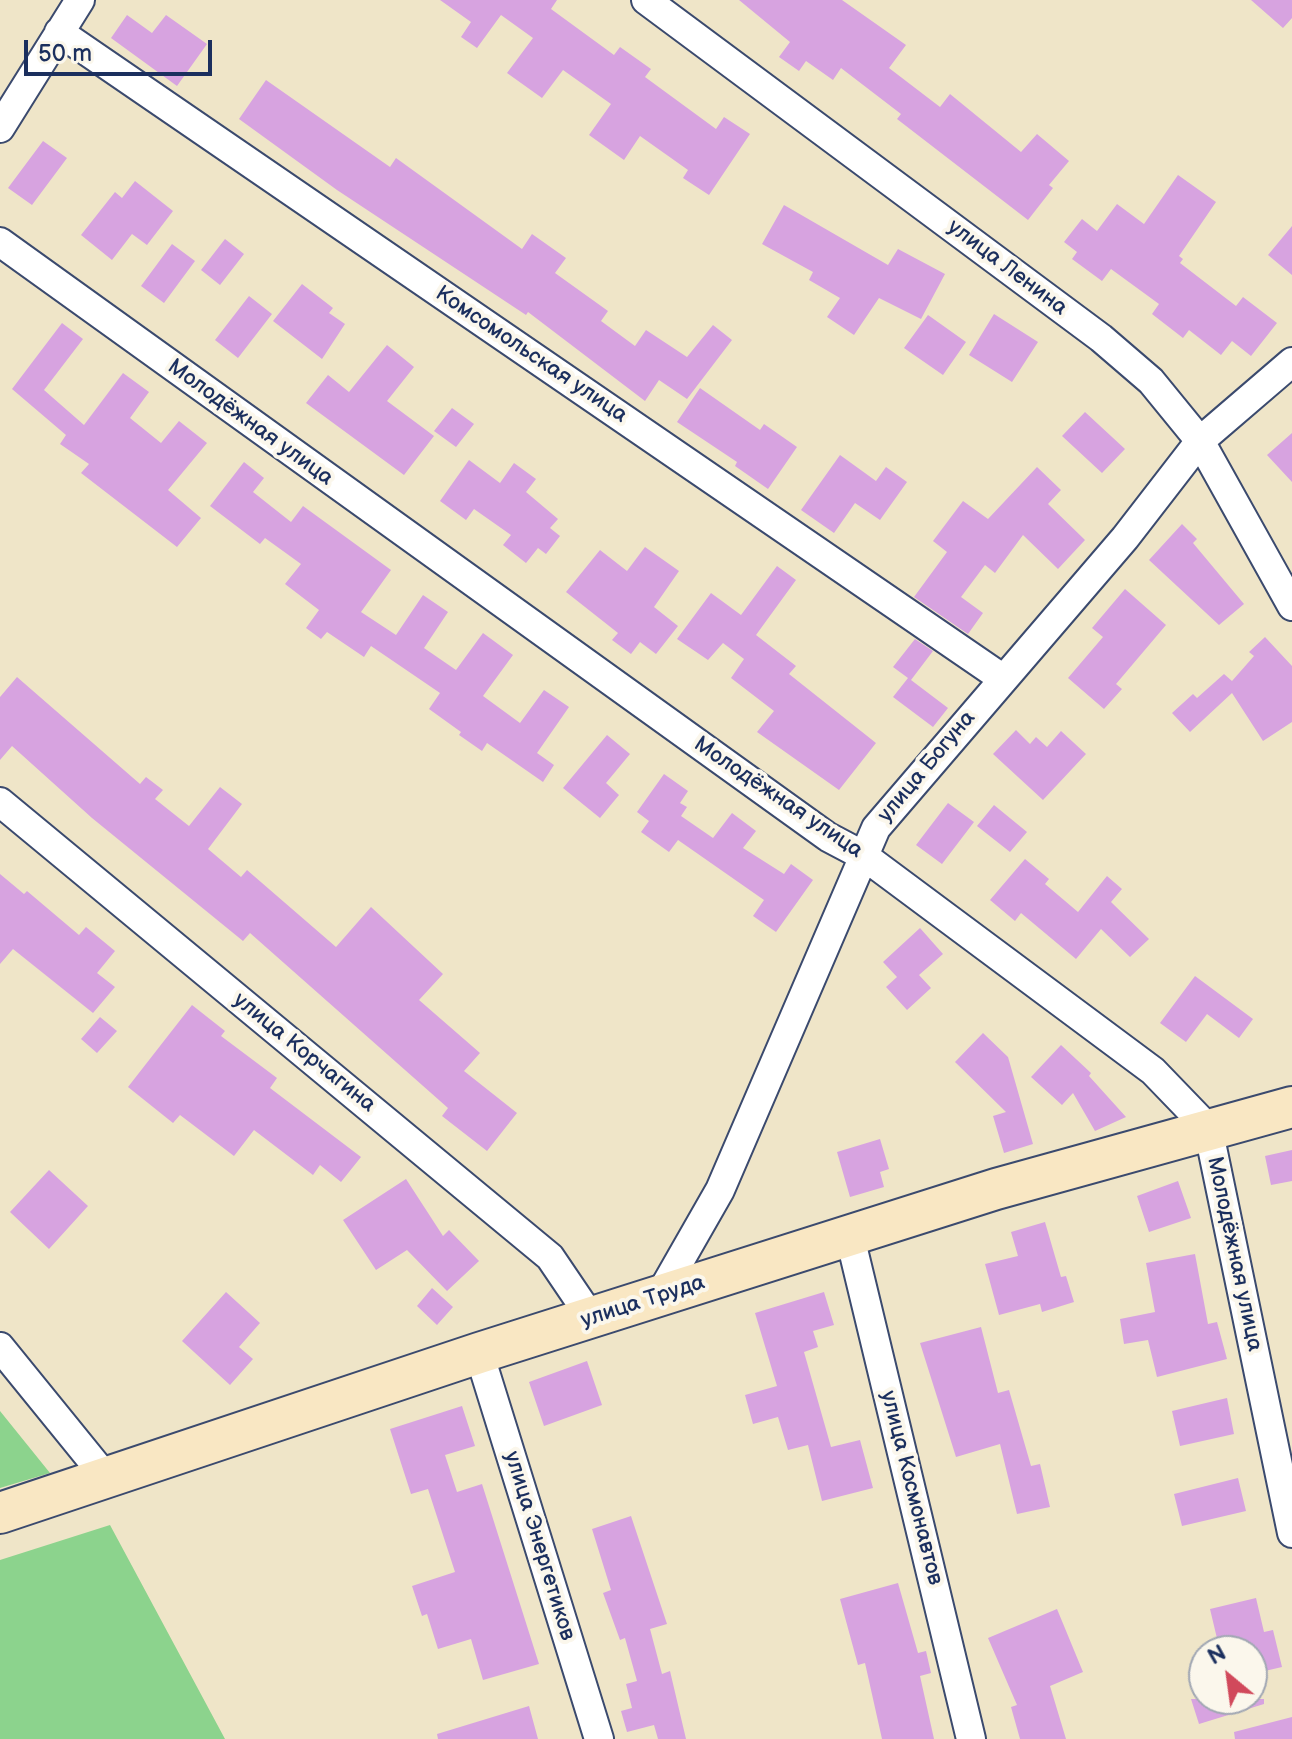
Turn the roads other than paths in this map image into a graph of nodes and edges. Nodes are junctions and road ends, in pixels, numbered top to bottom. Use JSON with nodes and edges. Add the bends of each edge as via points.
{"nodes":[{"id":1,"x":80,"y":0,"type":"edge"},
{"id":2,"x":646,"y":0,"type":"edge"},
{"id":3,"x":59,"y":32,"type":"junction"},
{"id":4,"x":0,"y":128,"type":"edge"},
{"id":5,"x":0,"y":242,"type":"edge"},
{"id":6,"x":1292,"y":362,"type":"edge"},
{"id":7,"x":1200,"y":441,"type":"junction"},
{"id":8,"x":1292,"y":606,"type":"edge"},
{"id":9,"x":1002,"y":678,"type":"junction"},
{"id":10,"x":0,"y":802,"type":"edge"},
{"id":11,"x":864,"y":856,"type":"junction"},
{"id":12,"x":1292,"y":1107,"type":"edge"},
{"id":13,"x":1208,"y":1128,"type":"junction"},
{"id":14,"x":850,"y":1237,"type":"junction"},
{"id":15,"x":660,"y":1295,"type":"junction"},
{"id":16,"x":592,"y":1319,"type":"junction"},
{"id":17,"x":0,"y":1347,"type":"edge"},
{"id":18,"x":479,"y":1353,"type":"junction"},
{"id":19,"x":108,"y":1480,"type":"junction"},
{"id":20,"x":0,"y":1513,"type":"edge"},
{"id":21,"x":1292,"y":1533,"type":"edge"},
{"id":22,"x":599,"y":1739,"type":"edge"},
{"id":23,"x":971,"y":1739,"type":"edge"}],
"edges":[{"from":1,"to":3,"type":"street"},
{"from":2,"to":7,"type":"street","name":"улица Ленина","via":[[1101,338],[1151,381]]},
{"from":3,"to":4,"type":"street"},
{"from":3,"to":9,"type":"street","name":"Комсомольская улица"},
{"from":5,"to":11,"type":"street","name":"Молодёжная улица","via":[[828,837]]},
{"from":6,"to":7,"type":"street","name":"улица Богуна"},
{"from":7,"to":8,"type":"street","name":"улица Ленина"},
{"from":7,"to":9,"type":"street","name":"улица Богуна","via":[[1125,538]]},
{"from":9,"to":11,"type":"street","name":"улица Богуна","via":[[876,828]]},
{"from":10,"to":16,"type":"street","name":"улица Корчагина","via":[[550,1257]]},
{"from":11,"to":13,"type":"street","name":"Молодёжная улица","via":[[1153,1071]]},
{"from":11,"to":15,"type":"street","name":"улица Богуна","via":[[720,1190]]},
{"from":12,"to":13,"type":"street","name":"улица Труда"},
{"from":13,"to":14,"type":"street","name":"улица Труда"},
{"from":13,"to":21,"type":"street","name":"Молодёжная улица"},
{"from":14,"to":15,"type":"street","name":"улица Труда"},
{"from":14,"to":23,"type":"street","name":"улица Космонавтов"},
{"from":15,"to":16,"type":"street","name":"улица Труда"},
{"from":16,"to":18,"type":"street","name":"улица Труда"},
{"from":17,"to":19,"type":"street"},
{"from":18,"to":19,"type":"street","name":"улица Труда"},
{"from":18,"to":22,"type":"street","name":"улица Энергетиков"},
{"from":19,"to":20,"type":"street","name":"улица Труда"}]}
